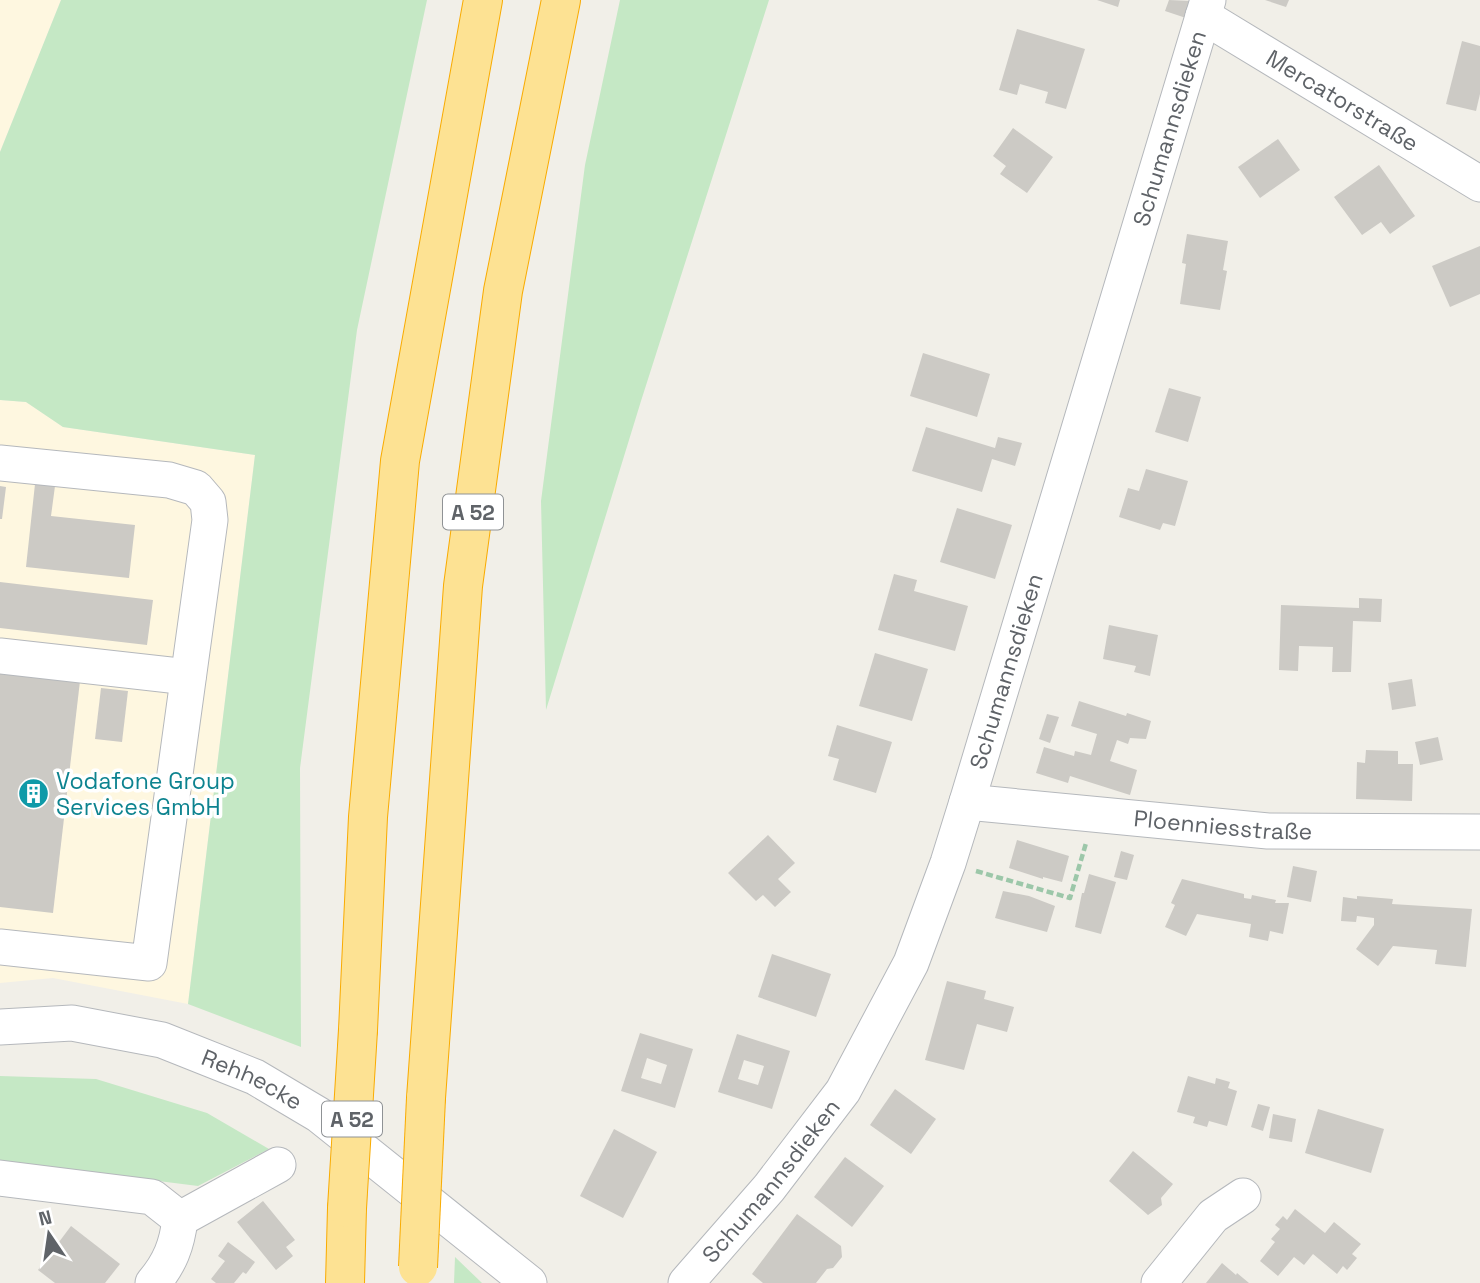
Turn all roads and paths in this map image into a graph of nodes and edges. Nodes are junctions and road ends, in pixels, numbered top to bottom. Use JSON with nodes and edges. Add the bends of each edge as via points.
{"nodes":[{"id":1,"x":483,"y":0,"type":"edge"},
{"id":2,"x":561,"y":0,"type":"edge"},
{"id":3,"x":1205,"y":8,"type":"edge"},
{"id":4,"x":1480,"y":184,"type":"edge"},
{"id":5,"x":0,"y":463,"type":"edge"},
{"id":6,"x":0,"y":656,"type":"edge"},
{"id":7,"x":188,"y":677,"type":"junction"},
{"id":8,"x":967,"y":802,"type":"junction"},
{"id":9,"x":1094,"y":815,"type":"junction"},
{"id":10,"x":1480,"y":832,"type":"edge"},
{"id":11,"x":948,"y":863,"type":"junction"},
{"id":12,"x":0,"y":947,"type":"edge"},
{"id":13,"x":0,"y":1027,"type":"edge"},
{"id":14,"x":278,"y":1165,"type":"dead end"},
{"id":15,"x":0,"y":1178,"type":"edge"},
{"id":16,"x":1243,"y":1196,"type":"dead end"},
{"id":17,"x":180,"y":1219,"type":"junction"},
{"id":18,"x":418,"y":1275,"type":"edge"},
{"id":19,"x":153,"y":1283,"type":"edge"},
{"id":20,"x":345,"y":1283,"type":"edge"},
{"id":21,"x":529,"y":1283,"type":"edge"},
{"id":22,"x":686,"y":1283,"type":"edge"},
{"id":23,"x":1159,"y":1283,"type":"edge"}],
"edges":[{"from":1,"to":20,"type":"highway","number":"A 52","bridge":true,"via":[[400,461],[368,817]]},
{"from":2,"to":18,"type":"highway","number":"A 52","bridge":true,"via":[[503,291],[463,586],[426,1098]]},
{"from":3,"to":4,"type":"street","name":"Mercatorstraße"},
{"from":3,"to":8,"type":"street","name":"Schumannsdieken"},
{"from":5,"to":7,"type":"street","via":[[169,480],[196,488],[208,502],[210,520]]},
{"from":6,"to":7,"type":"street"},
{"from":7,"to":12,"type":"street","via":[[149,963]]},
{"from":8,"to":9,"type":"street","name":"Ploenniesstraße"},
{"from":8,"to":11,"type":"street","name":"Schumannsdieken"},
{"from":9,"to":10,"type":"street","name":"Ploenniesstraße","via":[[1268,831]]},
{"from":9,"to":11,"type":"path","via":[[1070,898]]},
{"from":11,"to":22,"type":"street","name":"Schumannsdieken","via":[[911,964],[843,1091],[769,1188]]},
{"from":13,"to":21,"type":"street","name":"Rehhecke","via":[[72,1023],[162,1040],[255,1077],[319,1115]]},
{"from":14,"to":17,"type":"street"},
{"from":15,"to":17,"type":"street","via":[[152,1197]]},
{"from":16,"to":23,"type":"street","via":[[1213,1216]]},
{"from":17,"to":19,"type":"street","via":[[178,1241]]}]}
